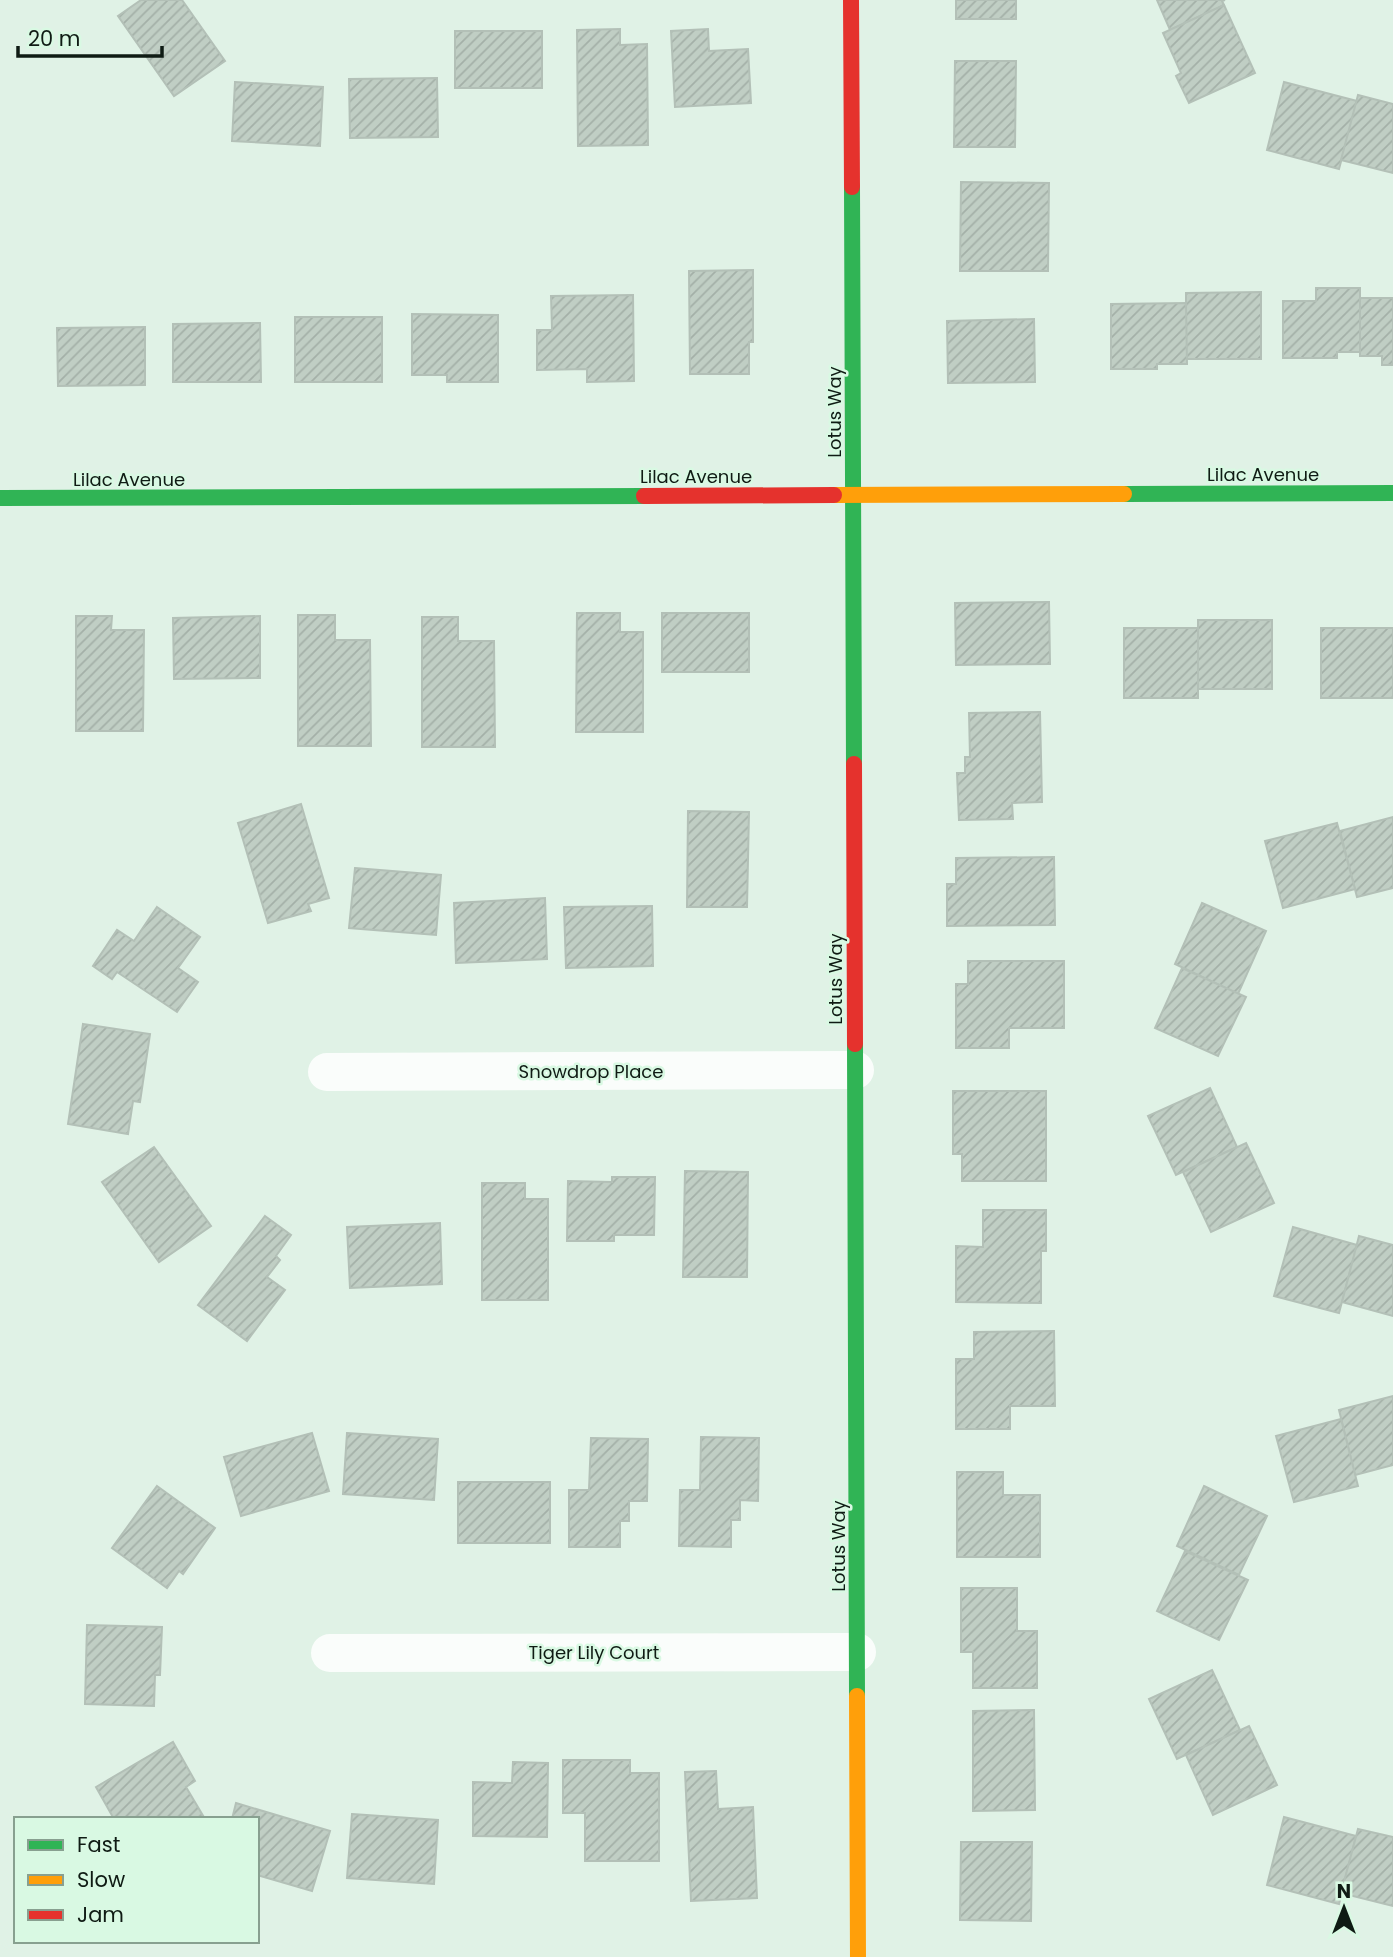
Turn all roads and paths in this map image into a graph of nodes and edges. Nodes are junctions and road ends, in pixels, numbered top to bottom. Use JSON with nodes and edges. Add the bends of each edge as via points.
{"nodes":[{"id":1,"x":852,"y":0,"type":"edge"},
{"id":2,"x":1393,"y":493,"type":"edge"},
{"id":3,"x":853,"y":495,"type":"junction"},
{"id":4,"x":0,"y":498,"type":"edge"},
{"id":5,"x":855,"y":1070,"type":"junction"},
{"id":6,"x":327,"y":1072,"type":"dead end"},
{"id":7,"x":857,"y":1652,"type":"junction"},
{"id":8,"x":330,"y":1653,"type":"dead end"},
{"id":9,"x":858,"y":1957,"type":"edge"}],
"edges":[{"from":1,"to":3,"type":"street","name":"Lotus Way"},
{"from":2,"to":3,"type":"street","name":"Lilac Avenue"},
{"from":3,"to":4,"type":"street","name":"Lilac Avenue"},
{"from":3,"to":5,"type":"street","name":"Lotus Way"},
{"from":5,"to":6,"type":"street","name":"Snowdrop Place"},
{"from":5,"to":7,"type":"street","name":"Lotus Way"},
{"from":7,"to":8,"type":"street","name":"Tiger Lily Court"},
{"from":7,"to":9,"type":"street","name":"Lotus Way"}]}
